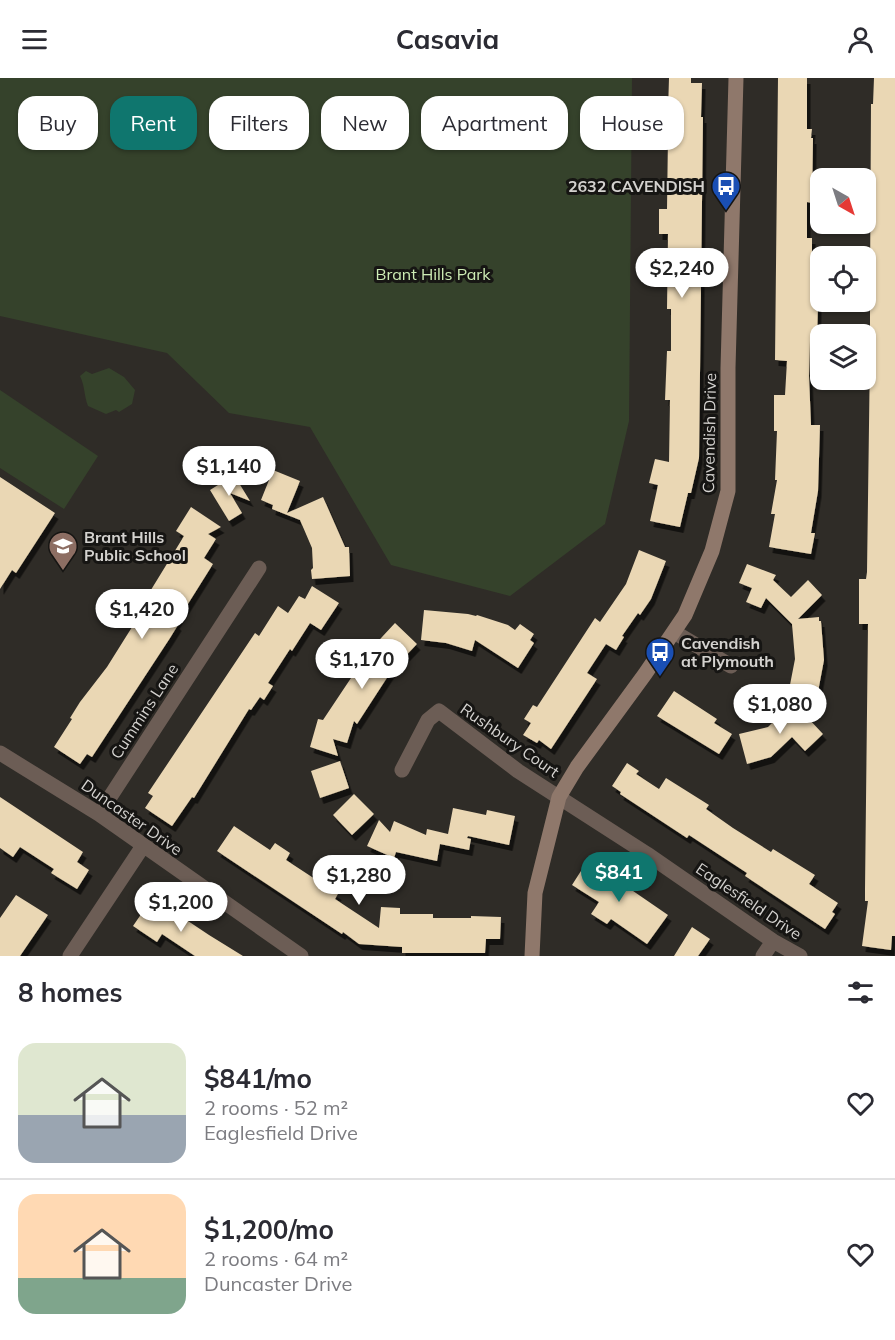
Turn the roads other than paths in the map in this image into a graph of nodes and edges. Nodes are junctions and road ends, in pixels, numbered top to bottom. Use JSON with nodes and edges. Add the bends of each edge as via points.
{"nodes":[{"id":1,"x":736,"y":78,"type":"edge"},
{"id":2,"x":259,"y":568,"type":"dead end"},
{"id":3,"x":674,"y":632,"type":"junction"},
{"id":4,"x":731,"y":666,"type":"dead end"},
{"id":5,"x":0,"y":753,"type":"edge"},
{"id":6,"x":402,"y":770,"type":"dead end"},
{"id":7,"x":559,"y":797,"type":"junction"},
{"id":8,"x":99,"y":814,"type":"junction"},
{"id":9,"x":143,"y":846,"type":"junction"},
{"id":10,"x":773,"y":941,"type":"junction"},
{"id":11,"x":70,"y":956,"type":"edge"},
{"id":12,"x":301,"y":956,"type":"edge"},
{"id":13,"x":532,"y":956,"type":"edge"},
{"id":14,"x":763,"y":956,"type":"edge"},
{"id":15,"x":800,"y":956,"type":"edge"}],
"edges":[{"from":1,"to":3,"type":"street","name":"Cavendish Drive","via":[[728,491],[712,552]]},
{"from":2,"to":8,"type":"street","name":"Cummins Lane"},
{"from":3,"to":4,"type":"street"},
{"from":3,"to":7,"type":"street","name":"Cavendish Drive"},
{"from":5,"to":8,"type":"street","name":"Duncaster Drive"},
{"from":6,"to":7,"type":"street","name":"Rushbury Court","via":[[428,720],[439,711],[485,748]]},
{"from":7,"to":10,"type":"street","name":"Eaglesfield Drive"},
{"from":7,"to":13,"type":"street","name":"Cavendish Drive","via":[[535,893]]},
{"from":8,"to":9,"type":"street","name":"Duncaster Drive"},
{"from":9,"to":11,"type":"street"},
{"from":9,"to":12,"type":"street","name":"Duncaster Drive"},
{"from":10,"to":14,"type":"street"},
{"from":10,"to":15,"type":"street","name":"Eaglesfield Drive"}]}
